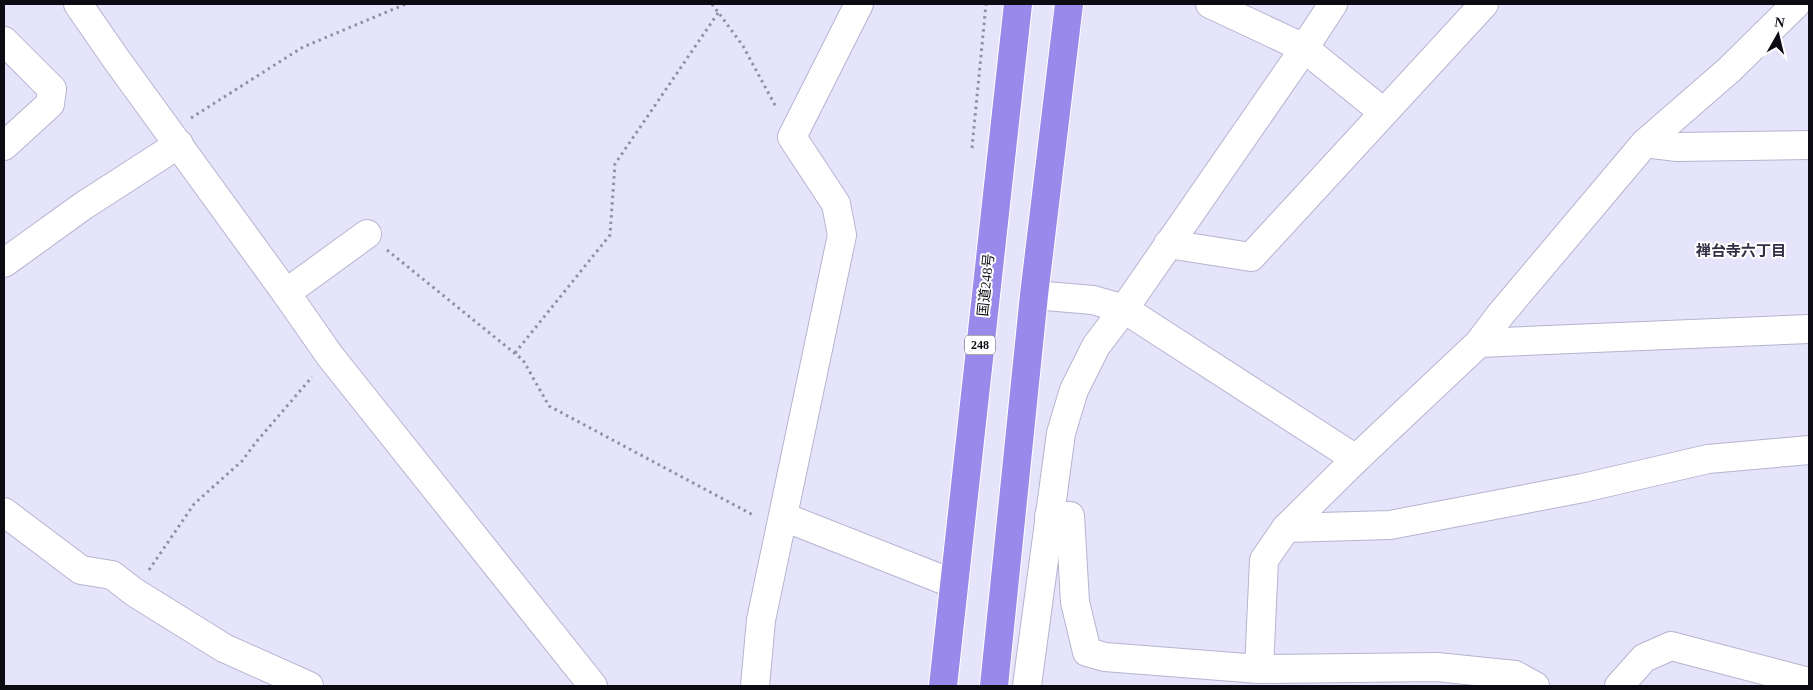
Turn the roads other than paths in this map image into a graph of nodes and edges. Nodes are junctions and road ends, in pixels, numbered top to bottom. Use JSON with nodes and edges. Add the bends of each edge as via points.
{"nodes":[{"id":1,"x":78,"y":4,"type":"edge"},
{"id":2,"x":859,"y":4,"type":"edge"},
{"id":3,"x":1018,"y":4,"type":"edge"},
{"id":4,"x":1069,"y":4,"type":"edge"},
{"id":5,"x":1210,"y":4,"type":"edge"},
{"id":6,"x":1333,"y":4,"type":"edge"},
{"id":7,"x":1484,"y":4,"type":"edge"},
{"id":8,"x":1796,"y":4,"type":"edge"},
{"id":9,"x":4,"y":41,"type":"edge"},
{"id":10,"x":1304,"y":48,"type":"junction"},
{"id":11,"x":1383,"y":112,"type":"junction"},
{"id":12,"x":174,"y":138,"type":"junction"},
{"id":13,"x":1645,"y":143,"type":"junction"},
{"id":14,"x":1809,"y":145,"type":"edge"},
{"id":15,"x":4,"y":146,"type":"edge"},
{"id":16,"x":367,"y":234,"type":"road end"},
{"id":17,"x":1168,"y":244,"type":"junction"},
{"id":18,"x":4,"y":264,"type":"edge"},
{"id":19,"x":286,"y":293,"type":"junction"},
{"id":20,"x":1034,"y":295,"type":"junction"},
{"id":21,"x":1124,"y":309,"type":"junction"},
{"id":22,"x":1809,"y":329,"type":"edge"},
{"id":23,"x":1479,"y":343,"type":"junction"},
{"id":24,"x":1809,"y":450,"type":"edge"},
{"id":25,"x":1356,"y":459,"type":"junction"},
{"id":26,"x":4,"y":512,"type":"edge"},
{"id":27,"x":1049,"y":516,"type":"junction"},
{"id":28,"x":783,"y":523,"type":"junction"},
{"id":29,"x":1286,"y":528,"type":"junction"},
{"id":30,"x":954,"y":584,"type":"junction"},
{"id":31,"x":1259,"y":669,"type":"junction"},
{"id":32,"x":1809,"y":682,"type":"edge"},
{"id":33,"x":309,"y":686,"type":"edge"},
{"id":34,"x":593,"y":686,"type":"edge"},
{"id":35,"x":755,"y":686,"type":"edge"},
{"id":36,"x":943,"y":686,"type":"edge"},
{"id":37,"x":994,"y":686,"type":"edge"},
{"id":38,"x":1027,"y":686,"type":"edge"},
{"id":39,"x":1535,"y":686,"type":"edge"},
{"id":40,"x":1619,"y":686,"type":"edge"}],
"edges":[{"from":1,"to":12,"type":"street"},
{"from":2,"to":28,"type":"street","via":[[792,137],[836,204],[842,235]]},
{"from":3,"to":30,"type":"highway","name":"国道248号","number":"248"},
{"from":4,"to":20,"type":"highway"},
{"from":5,"to":10,"type":"street"},
{"from":6,"to":10,"type":"street"},
{"from":7,"to":11,"type":"street"},
{"from":8,"to":13,"type":"street","via":[[1730,70]]},
{"from":9,"to":15,"type":"street","via":[[52,89],[50,104]]},
{"from":10,"to":11,"type":"street"},
{"from":10,"to":17,"type":"street"},
{"from":11,"to":17,"type":"street","via":[[1251,257]]},
{"from":12,"to":18,"type":"street"},
{"from":12,"to":19,"type":"street"},
{"from":13,"to":14,"type":"street","via":[[1677,147]]},
{"from":13,"to":23,"type":"street"},
{"from":16,"to":19,"type":"street"},
{"from":17,"to":21,"type":"street"},
{"from":19,"to":34,"type":"street","via":[[330,356]]},
{"from":20,"to":21,"type":"street","via":[[1093,300]]},
{"from":20,"to":37,"type":"highway"},
{"from":21,"to":25,"type":"street"},
{"from":21,"to":27,"type":"street","via":[[1096,346],[1074,390],[1061,433]]},
{"from":22,"to":23,"type":"street"},
{"from":23,"to":25,"type":"street"},
{"from":24,"to":29,"type":"street","via":[[1708,459],[1583,488],[1390,525]]},
{"from":25,"to":29,"type":"street"},
{"from":26,"to":33,"type":"street","via":[[81,570],[112,575],[224,648]]},
{"from":27,"to":31,"type":"street","via":[[1070,516],[1075,602],[1087,652]]},
{"from":27,"to":38,"type":"street"},
{"from":28,"to":30,"type":"street"},
{"from":28,"to":35,"type":"street","via":[[762,620]]},
{"from":29,"to":31,"type":"street","via":[[1264,560]]},
{"from":30,"to":36,"type":"highway","name":"国道248号","number":"248"},
{"from":31,"to":39,"type":"street","via":[[1437,667],[1515,675]]},
{"from":32,"to":40,"type":"street","via":[[1671,646],[1644,658]]}]}
